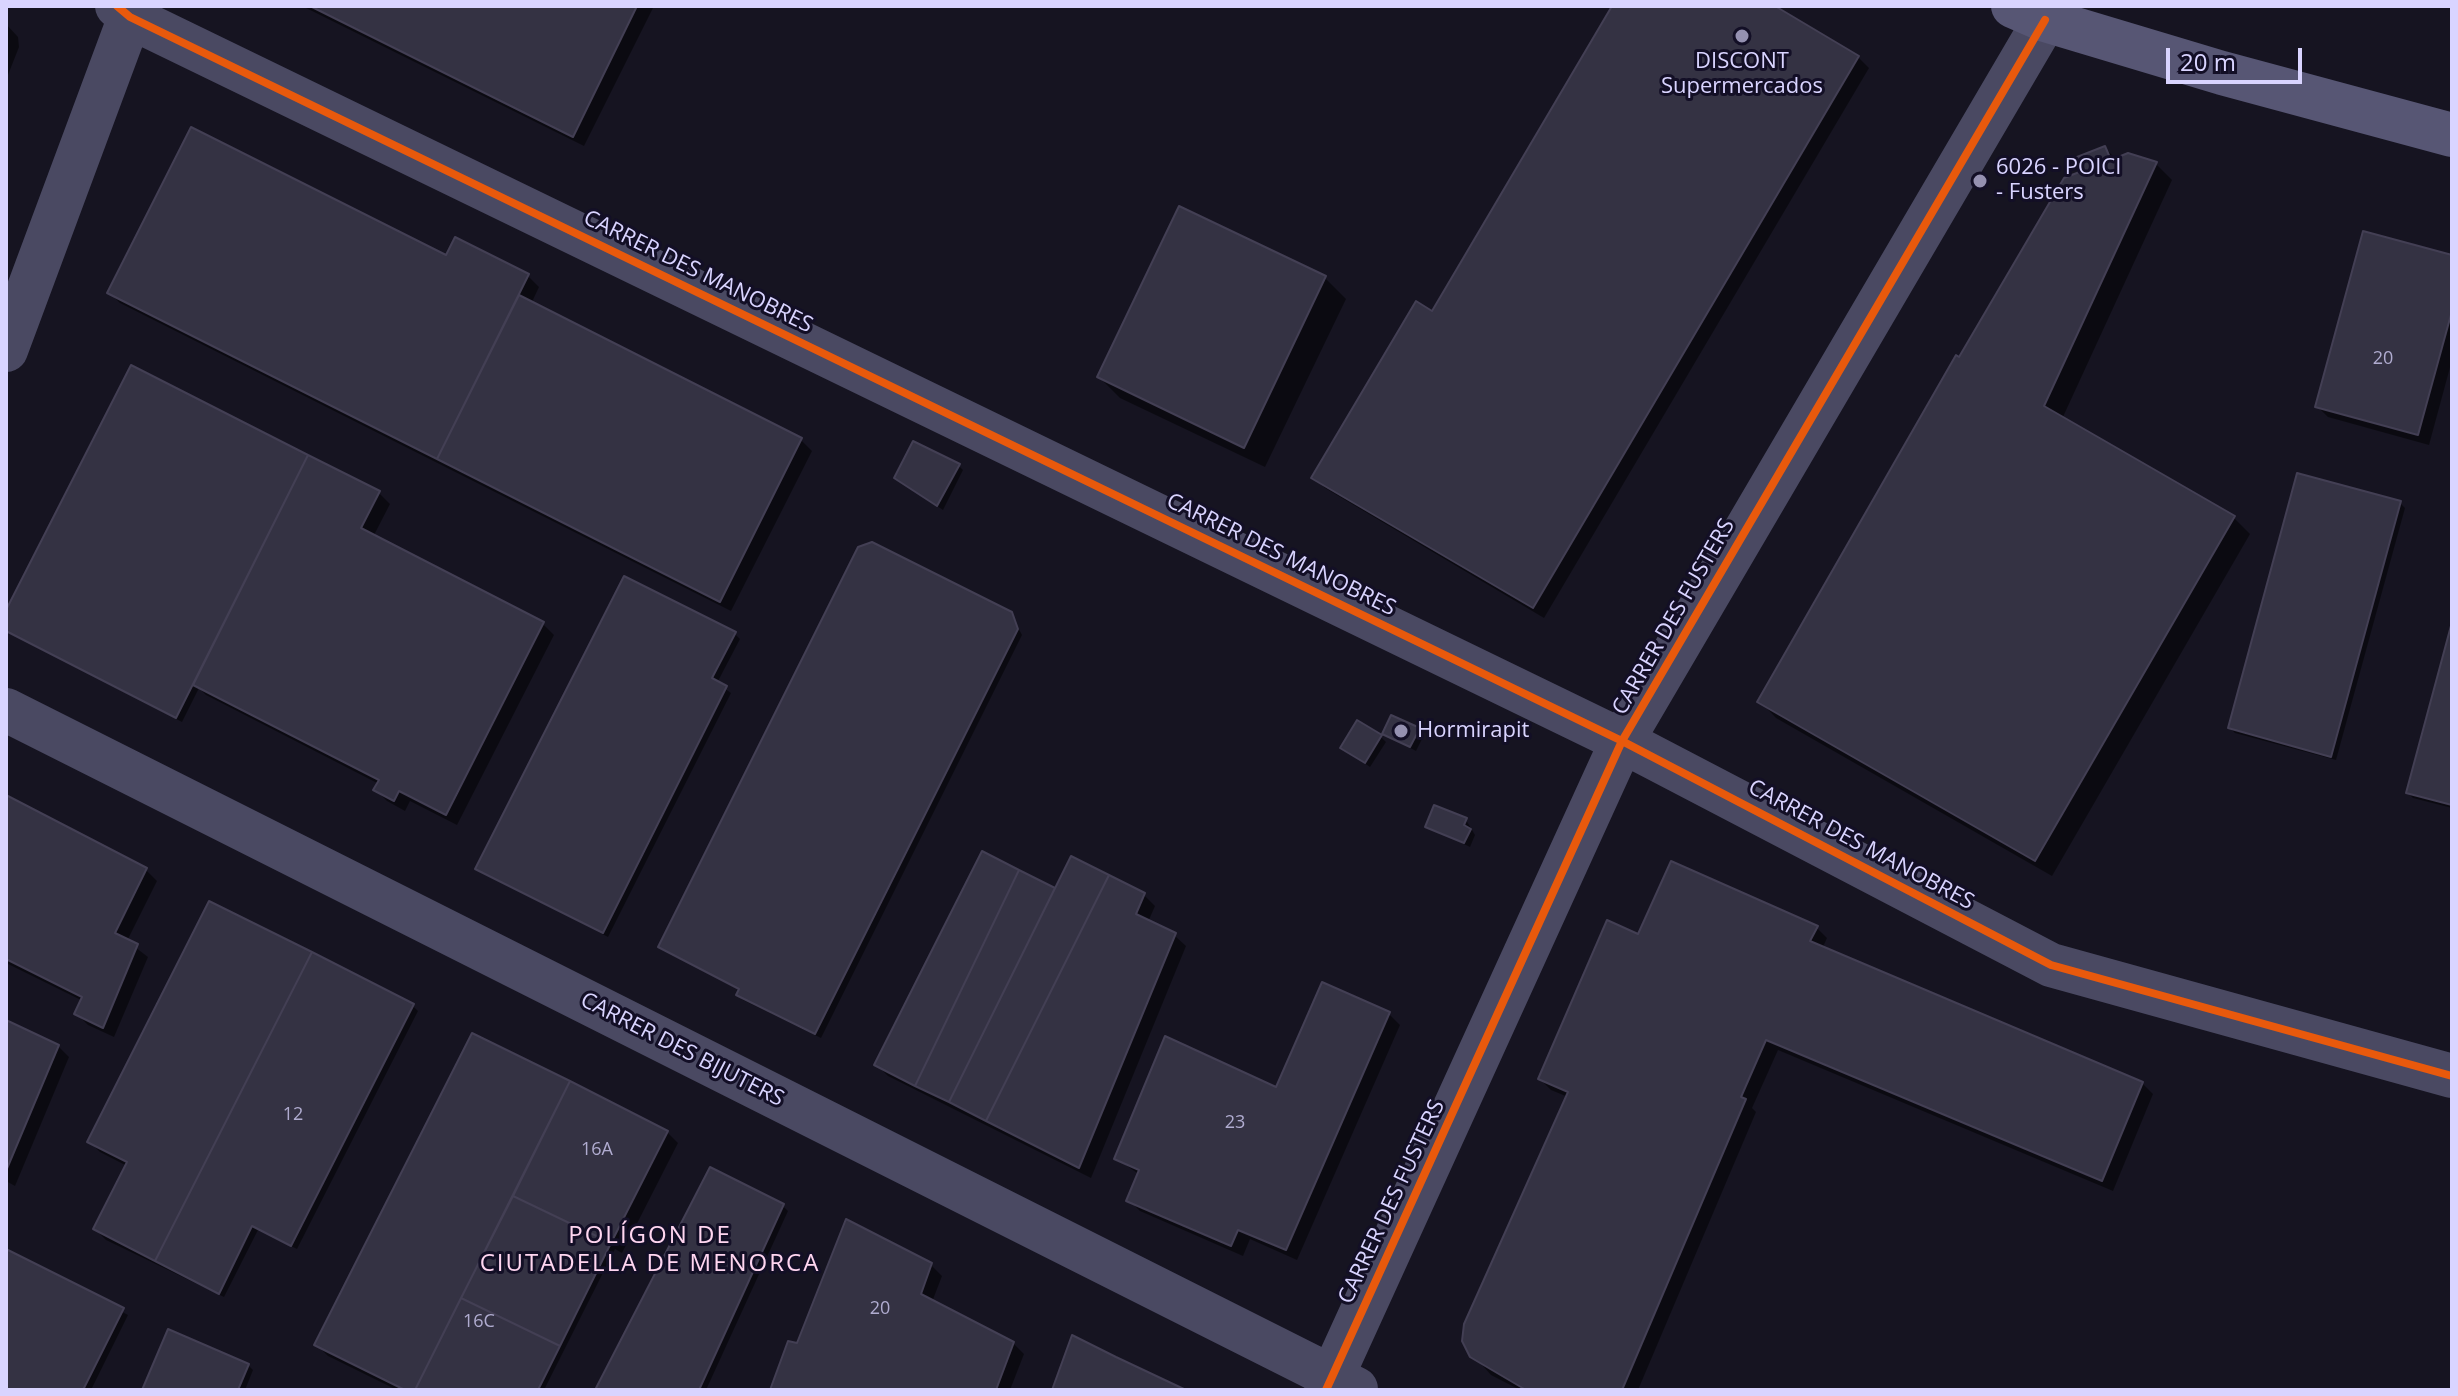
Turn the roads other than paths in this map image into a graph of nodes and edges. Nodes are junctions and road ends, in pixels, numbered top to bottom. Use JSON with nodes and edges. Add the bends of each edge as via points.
{"nodes":[{"id":1,"x":127,"y":10,"type":"edge"},
{"id":2,"x":2029,"y":13,"type":"edge"},
{"id":3,"x":2452,"y":135,"type":"edge"},
{"id":4,"x":6,"y":350,"type":"edge"},
{"id":5,"x":6,"y":710,"type":"edge"},
{"id":6,"x":1622,"y":741,"type":"junction"},
{"id":7,"x":2452,"y":1076,"type":"edge"},
{"id":8,"x":1339,"y":1385,"type":"edge"}],
"edges":[{"from":1,"to":4,"type":"street"},
{"from":1,"to":6,"type":"street","name":"CARRER DES MANOBRES"},
{"from":2,"to":3,"type":"street"},
{"from":2,"to":6,"type":"street","name":"CARRER DES FUSTERS"},
{"from":5,"to":8,"type":"street","name":"CARRER DES BIJUTERS"},
{"from":6,"to":7,"type":"street","name":"CARRER DES MANOBRES","via":[[2051,965]]},
{"from":6,"to":8,"type":"street","name":"CARRER DES FUSTERS"}]}
